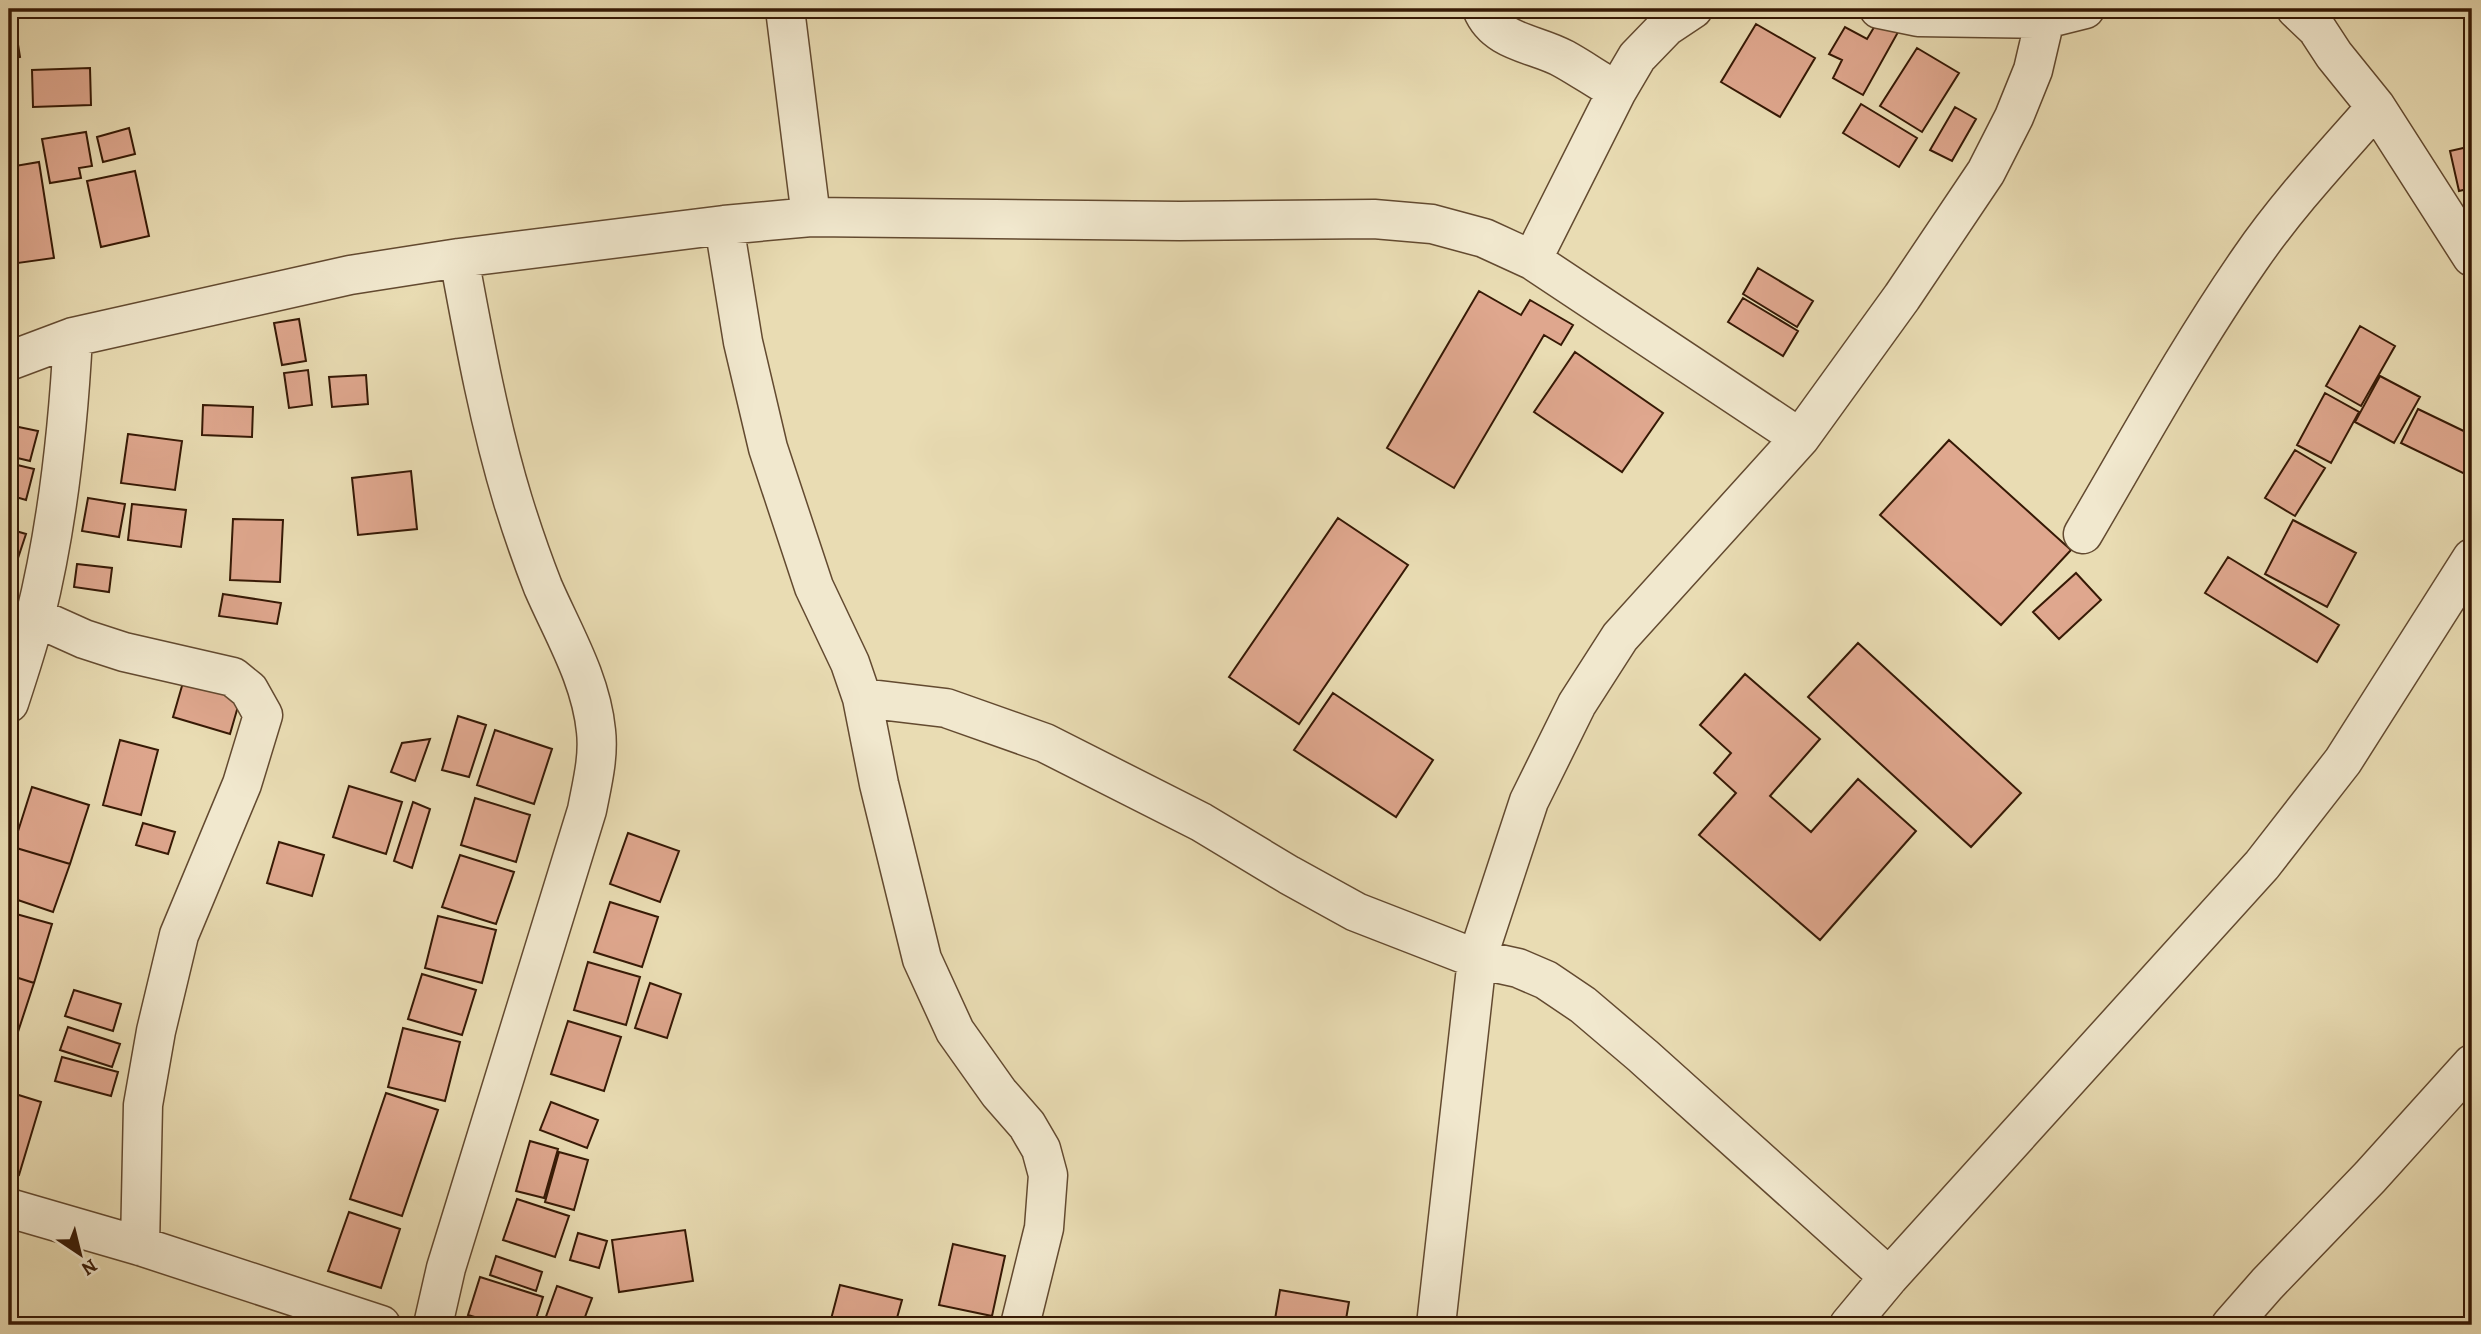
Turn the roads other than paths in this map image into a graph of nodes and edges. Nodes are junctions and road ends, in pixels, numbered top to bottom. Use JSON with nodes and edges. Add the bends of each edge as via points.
{"nodes":[{"id":1,"x":785,"y":9,"type":"edge"},
{"id":2,"x":1482,"y":9,"type":"edge"},
{"id":3,"x":1693,"y":9,"type":"edge"},
{"id":4,"x":1879,"y":9,"type":"edge"},
{"id":5,"x":2085,"y":9,"type":"edge"},
{"id":6,"x":2297,"y":9,"type":"edge"},
{"id":7,"x":2044,"y":14,"type":"edge"},
{"id":8,"x":1617,"y":91,"type":"junction"},
{"id":9,"x":2376,"y":107,"type":"junction"},
{"id":10,"x":811,"y":217,"type":"junction"},
{"id":11,"x":724,"y":225,"type":"junction"},
{"id":12,"x":2472,"y":257,"type":"edge"},
{"id":13,"x":459,"y":258,"type":"junction"},
{"id":14,"x":1532,"y":260,"type":"junction"},
{"id":15,"x":73,"y":337,"type":"junction"},
{"id":16,"x":9,"y":361,"type":"edge"},
{"id":17,"x":1800,"y":438,"type":"junction"},
{"id":18,"x":2083,"y":534,"type":"dead end"},
{"id":19,"x":2472,"y":558,"type":"edge"},
{"id":20,"x":35,"y":617,"type":"junction"},
{"id":21,"x":862,"y":698,"type":"junction"},
{"id":22,"x":9,"y":703,"type":"edge"},
{"id":23,"x":1477,"y":959,"type":"junction"},
{"id":24,"x":2472,"y":1064,"type":"edge"},
{"id":25,"x":9,"y":1208,"type":"edge"},
{"id":26,"x":140,"y":1246,"type":"junction"},
{"id":27,"x":1889,"y":1277,"type":"junction"},
{"id":28,"x":381,"y":1325,"type":"edge"},
{"id":29,"x":433,"y":1325,"type":"edge"},
{"id":30,"x":1020,"y":1325,"type":"edge"},
{"id":31,"x":1436,"y":1325,"type":"edge"},
{"id":32,"x":1849,"y":1325,"type":"edge"},
{"id":33,"x":2231,"y":1325,"type":"edge"}],
"edges":[{"from":1,"to":10,"type":"street"},
{"from":2,"to":8,"type":"street","via":[[1500,33],[1563,58]]},
{"from":3,"to":8,"type":"street","via":[[1637,57]]},
{"from":4,"to":7,"type":"street","via":[[1918,17]]},
{"from":5,"to":7,"type":"street"},
{"from":6,"to":9,"type":"street"},
{"from":7,"to":17,"type":"street","via":[[2033,70],[1986,172]]},
{"from":8,"to":14,"type":"street"},
{"from":9,"to":12,"type":"street"},
{"from":9,"to":18,"type":"street","via":[[2250,259]]},
{"from":10,"to":11,"type":"street"},
{"from":10,"to":14,"type":"street","via":[[1374,219],[1432,224],[1484,238]]},
{"from":11,"to":13,"type":"street"},
{"from":11,"to":21,"type":"street","via":[[743,342],[768,448],[814,587]]},
{"from":13,"to":15,"type":"street","via":[[349,275]]},
{"from":13,"to":29,"type":"street","via":[[482,381],[513,501],[542,585],[580,670],[597,733],[587,810],[446,1268]]},
{"from":14,"to":17,"type":"street"},
{"from":15,"to":16,"type":"street"},
{"from":15,"to":20,"type":"street","via":[[59,494]]},
{"from":17,"to":23,"type":"street","via":[[1620,637],[1577,704],[1529,801]]},
{"from":19,"to":27,"type":"street","via":[[2343,761],[2262,865]]},
{"from":20,"to":22,"type":"street"},
{"from":20,"to":26,"type":"street","via":[[124,652],[233,677],[249,690],[263,715],[242,784],[179,935],[156,1031],[142,1105]]},
{"from":21,"to":23,"type":"street","via":[[946,708],[1045,743],[1201,822],[1356,912]]},
{"from":21,"to":30,"type":"street","via":[[922,959],[955,1031],[1027,1125],[1041,1149],[1048,1175],[1044,1228]]},
{"from":23,"to":27,"type":"street","via":[[1528,972],[1583,1005]]},
{"from":23,"to":31,"type":"street"},
{"from":24,"to":33,"type":"street"},
{"from":25,"to":26,"type":"street"},
{"from":26,"to":28,"type":"street"},
{"from":27,"to":32,"type":"street"}]}
